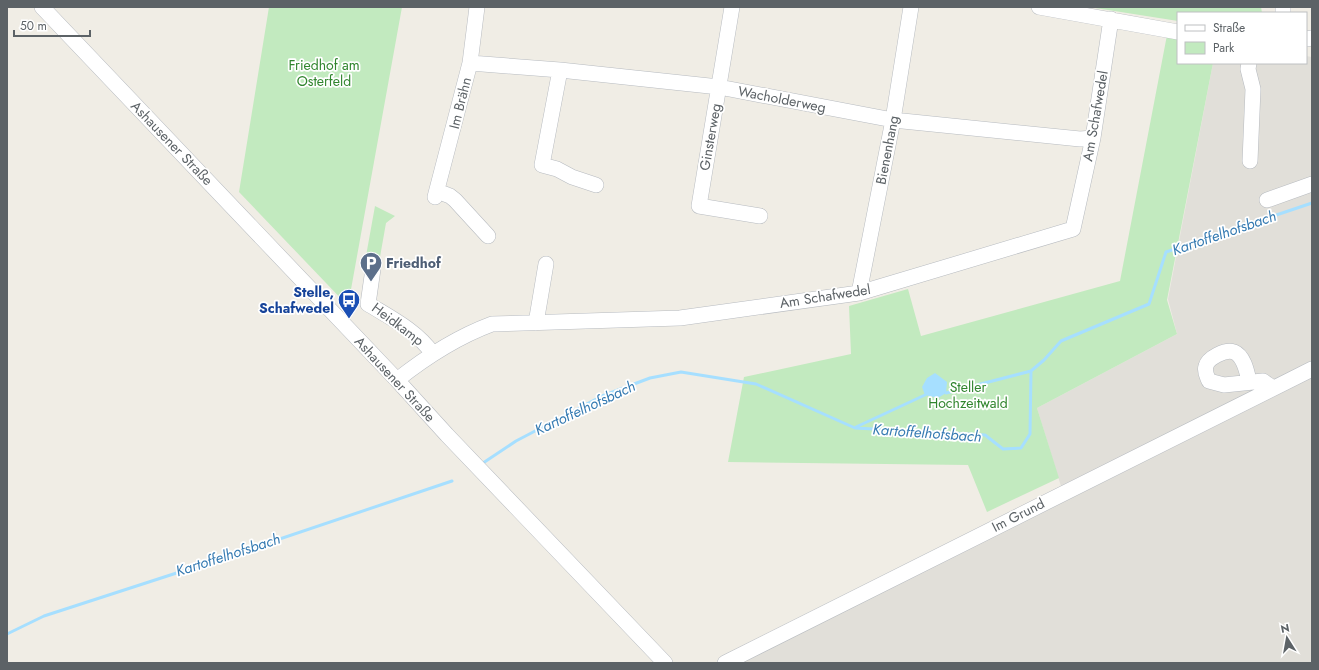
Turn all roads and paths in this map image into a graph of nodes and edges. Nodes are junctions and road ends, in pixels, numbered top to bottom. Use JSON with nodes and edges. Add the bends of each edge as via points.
{"nodes":[{"id":1,"x":42,"y":7,"type":"edge"},
{"id":2,"x":477,"y":7,"type":"edge"},
{"id":3,"x":732,"y":7,"type":"edge"},
{"id":4,"x":911,"y":7,"type":"edge"},
{"id":5,"x":1039,"y":7,"type":"edge"},
{"id":6,"x":1111,"y":19,"type":"junction"},
{"id":7,"x":1177,"y":32,"type":"edge"},
{"id":8,"x":470,"y":63,"type":"junction"},
{"id":9,"x":1249,"y":64,"type":"edge"},
{"id":10,"x":560,"y":70,"type":"junction"},
{"id":11,"x":719,"y":87,"type":"junction"},
{"id":12,"x":893,"y":120,"type":"junction"},
{"id":13,"x":1093,"y":138,"type":"junction"},
{"id":14,"x":1250,"y":161,"type":"dead end"},
{"id":15,"x":1312,"y":184,"type":"edge"},
{"id":16,"x":596,"y":185,"type":"dead end"},
{"id":17,"x":1267,"y":200,"type":"dead end"},
{"id":18,"x":760,"y":216,"type":"dead end"},
{"id":19,"x":488,"y":236,"type":"dead end"},
{"id":20,"x":546,"y":264,"type":"dead end"},
{"id":21,"x":373,"y":269,"type":"dead end"},
{"id":22,"x":859,"y":293,"type":"junction"},
{"id":23,"x":536,"y":322,"type":"junction"},
{"id":24,"x":433,"y":354,"type":"junction"},
{"id":25,"x":1312,"y":369,"type":"edge"},
{"id":26,"x":397,"y":380,"type":"junction"},
{"id":27,"x":1249,"y":382,"type":"dead end"},
{"id":28,"x":1272,"y":388,"type":"junction"},
{"id":29,"x":666,"y":663,"type":"edge"},
{"id":30,"x":725,"y":663,"type":"edge"}],
"edges":[{"from":1,"to":26,"type":"street","name":"Ashausener Straße"},
{"from":2,"to":8,"type":"street","name":"Im Brähn"},
{"from":3,"to":11,"type":"street","name":"Ginsterweg"},
{"from":4,"to":12,"type":"street","name":"Bienenhang"},
{"from":5,"to":6,"type":"street"},
{"from":6,"to":7,"type":"street"},
{"from":6,"to":13,"type":"street","name":"Am Schafwedel"},
{"from":8,"to":10,"type":"street","name":"Wacholderweg"},
{"from":8,"to":19,"type":"street","name":"Im Brähn","via":[[436,194],[450,196],[455,200]]},
{"from":9,"to":14,"type":"street","via":[[1253,89]]},
{"from":10,"to":11,"type":"street","name":"Wacholderweg"},
{"from":10,"to":16,"type":"street","via":[[542,165]]},
{"from":11,"to":12,"type":"street","name":"Wacholderweg"},
{"from":11,"to":18,"type":"street","name":"Ginsterweg","via":[[699,206]]},
{"from":12,"to":13,"type":"street","name":"Wacholderweg","via":[[1080,139]]},
{"from":12,"to":22,"type":"street","name":"Bienenhang"},
{"from":13,"to":22,"type":"street","name":"Am Schafwedel","via":[[1073,229]]},
{"from":15,"to":17,"type":"street"},
{"from":20,"to":23,"type":"street"},
{"from":21,"to":24,"type":"street","name":"Heidkamp","via":[[368,304],[414,333]]},
{"from":22,"to":23,"type":"street","name":"Am Schafwedel","via":[[680,318]]},
{"from":23,"to":24,"type":"street","name":"Am Schafwedel","via":[[492,324],[469,333]]},
{"from":24,"to":26,"type":"street","name":"Am Schafwedel"},
{"from":25,"to":28,"type":"street","name":"Im Grund"},
{"from":26,"to":29,"type":"street","name":"Ashausener Straße"},
{"from":27,"to":28,"type":"street","via":[[1263,381]]},
{"from":28,"to":30,"type":"street","name":"Im Grund"}]}
